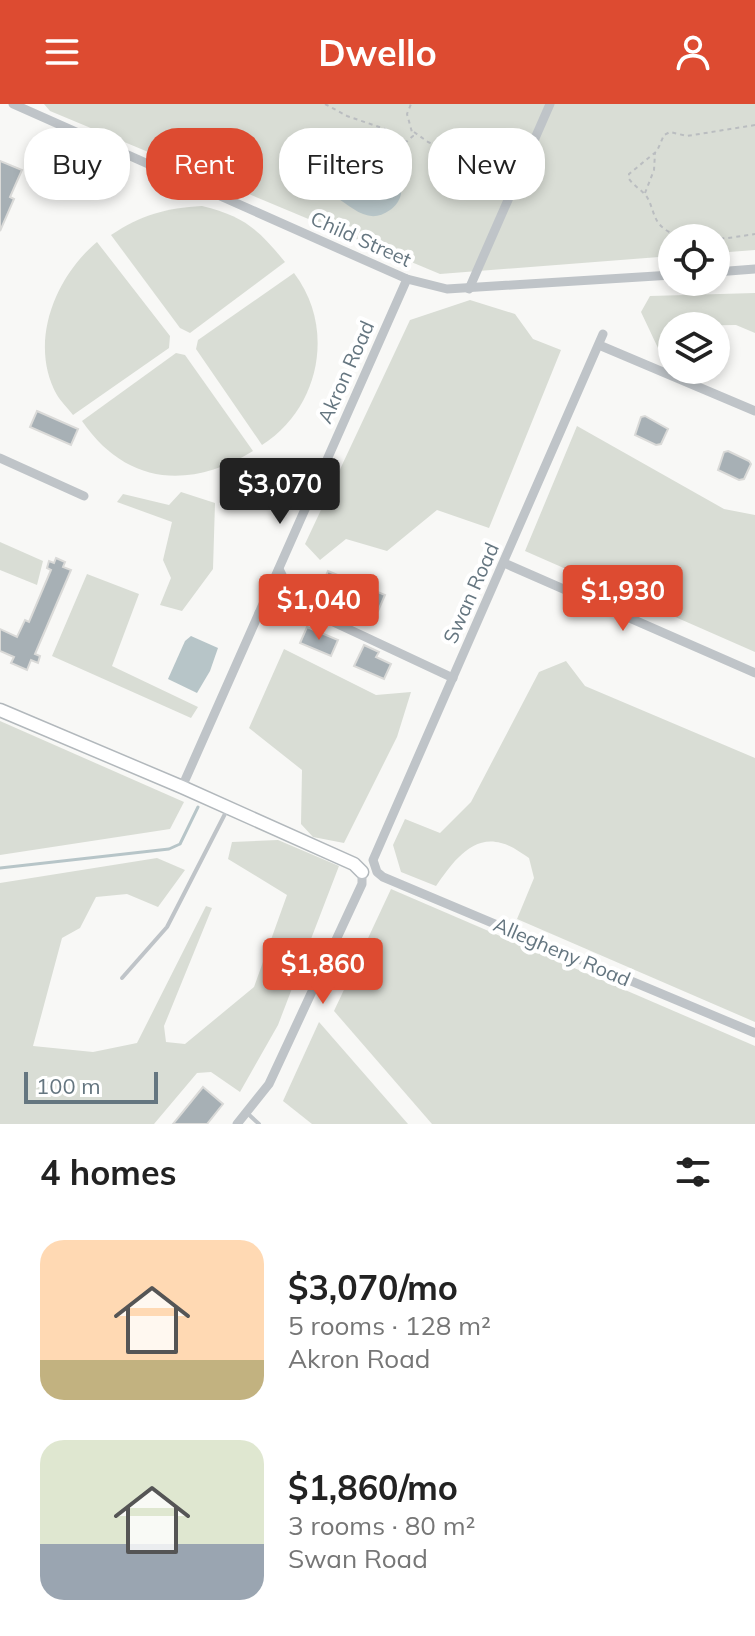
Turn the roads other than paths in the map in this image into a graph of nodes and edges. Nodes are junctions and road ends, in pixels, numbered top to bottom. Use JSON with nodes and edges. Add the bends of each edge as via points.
{"nodes":[{"id":1,"x":13,"y":104,"type":"edge"},
{"id":2,"x":550,"y":104,"type":"edge"},
{"id":3,"x":755,"y":269,"type":"edge"},
{"id":4,"x":730,"y":271,"type":"edge"},
{"id":5,"x":658,"y":276,"type":"edge"},
{"id":6,"x":407,"y":279,"type":"junction"},
{"id":7,"x":469,"y":289,"type":"junction"},
{"id":8,"x":603,"y":334,"type":"dead end"},
{"id":9,"x":599,"y":345,"type":"junction"},
{"id":10,"x":755,"y":411,"type":"edge"},
{"id":11,"x":0,"y":458,"type":"edge"},
{"id":12,"x":84,"y":496,"type":"dead end"},
{"id":13,"x":504,"y":563,"type":"junction"},
{"id":14,"x":279,"y":569,"type":"junction"},
{"id":15,"x":297,"y":605,"type":"junction"},
{"id":16,"x":259,"y":613,"type":"junction"},
{"id":17,"x":755,"y":673,"type":"edge"},
{"id":18,"x":453,"y":678,"type":"junction"},
{"id":19,"x":0,"y":710,"type":"edge"},
{"id":20,"x":182,"y":787,"type":"junction"},
{"id":21,"x":228,"y":808,"type":"junction"},
{"id":22,"x":375,"y":866,"type":"joint"},
{"id":23,"x":362,"y":872,"type":"joint"},
{"id":24,"x":122,"y":978,"type":"dead end"},
{"id":25,"x":755,"y":1033,"type":"edge"},
{"id":26,"x":246,"y":1112,"type":"junction"},
{"id":27,"x":237,"y":1124,"type":"edge"},
{"id":28,"x":259,"y":1124,"type":"edge"}],
"edges":[{"from":1,"to":6,"type":"street","name":"Child Street"},
{"from":2,"to":7,"type":"street"},
{"from":3,"to":4,"type":"street"},
{"from":5,"to":7,"type":"street","name":"Child Street"},
{"from":6,"to":7,"type":"street","name":"Child Street"},
{"from":6,"to":14,"type":"street","name":"Akron Road"},
{"from":8,"to":9,"type":"street","name":"Swan Road"},
{"from":9,"to":10,"type":"street"},
{"from":9,"to":13,"type":"street","name":"Swan Road"},
{"from":11,"to":12,"type":"street"},
{"from":13,"to":17,"type":"street"},
{"from":13,"to":18,"type":"street","name":"Swan Road"},
{"from":14,"to":15,"type":"street"},
{"from":14,"to":16,"type":"street","name":"Akron Road"},
{"from":15,"to":16,"type":"street"},
{"from":15,"to":18,"type":"street"},
{"from":16,"to":20,"type":"street","name":"Akron Road"},
{"from":18,"to":22,"type":"street","name":"Swan Road","via":[[374,853]]},
{"from":19,"to":20,"type":"street"},
{"from":20,"to":21,"type":"street"},
{"from":21,"to":23,"type":"street"},
{"from":21,"to":24,"type":"lane","via":[[167,927]]},
{"from":22,"to":25,"type":"street","name":"Allegheny Road","via":[[383,877]]},
{"from":23,"to":26,"type":"street","via":[[362,884],[269,1084]]},
{"from":26,"to":27,"type":"street"},
{"from":26,"to":28,"type":"lane"}]}
